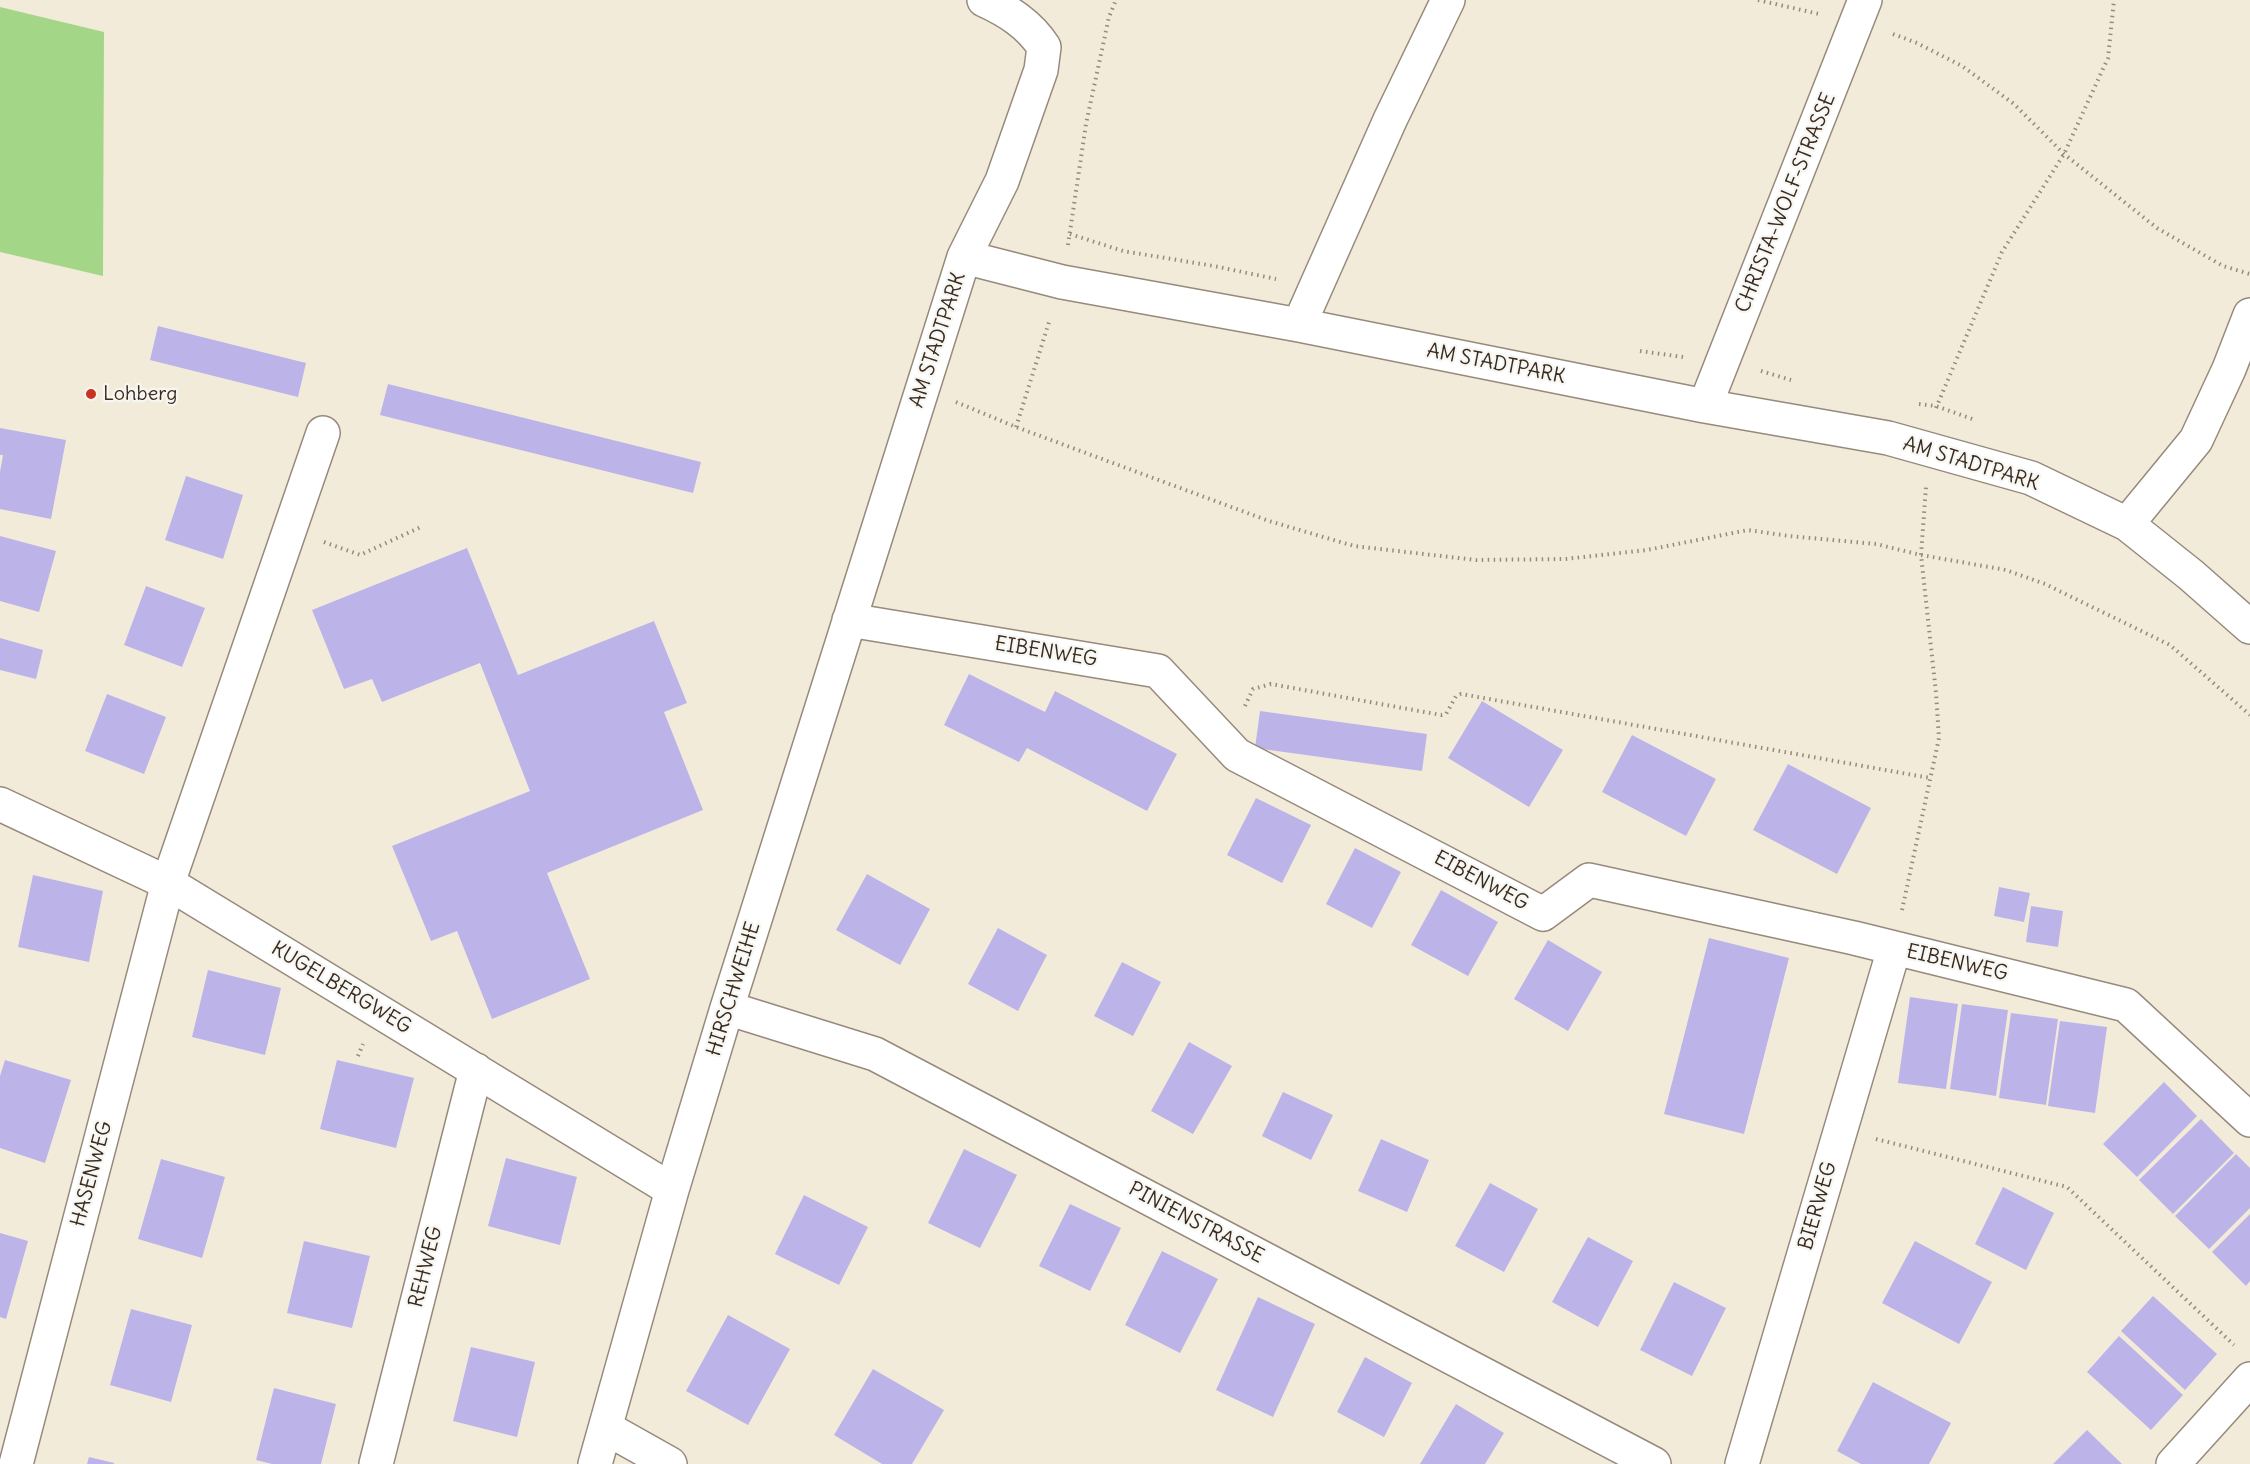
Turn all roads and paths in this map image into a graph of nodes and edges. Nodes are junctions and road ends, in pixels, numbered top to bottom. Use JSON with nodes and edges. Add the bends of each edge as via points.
{"nodes":[{"id":1,"x":984,"y":0,"type":"edge"},
{"id":2,"x":1116,"y":0,"type":"edge"},
{"id":3,"x":1448,"y":0,"type":"edge"},
{"id":4,"x":1758,"y":0,"type":"edge"},
{"id":5,"x":1861,"y":11,"type":"edge"},
{"id":6,"x":964,"y":257,"type":"junction"},
{"id":7,"x":2250,"y":274,"type":"edge"},
{"id":8,"x":1062,"y":282,"type":"junction"},
{"id":9,"x":2250,"y":315,"type":"edge"},
{"id":10,"x":1299,"y":326,"type":"junction"},
{"id":11,"x":923,"y":387,"type":"junction"},
{"id":12,"x":1706,"y":406,"type":"junction"},
{"id":13,"x":1016,"y":427,"type":"junction"},
{"id":14,"x":323,"y":433,"type":"dead end"},
{"id":15,"x":882,"y":516,"type":"joint"},
{"id":16,"x":2127,"y":524,"type":"junction"},
{"id":17,"x":421,"y":527,"type":"dead end"},
{"id":18,"x":290,"y":530,"type":"junction"},
{"id":19,"x":849,"y":620,"type":"junction"},
{"id":20,"x":2250,"y":627,"type":"edge"},
{"id":21,"x":2250,"y":716,"type":"edge"},
{"id":22,"x":1237,"y":755,"type":"junction"},
{"id":23,"x":1930,"y":778,"type":"dead end"},
{"id":24,"x":0,"y":804,"type":"edge"},
{"id":25,"x":168,"y":883,"type":"junction"},
{"id":26,"x":1894,"y":949,"type":"junction"},
{"id":27,"x":727,"y":1008,"type":"junction"},
{"id":28,"x":476,"y":1070,"type":"junction"},
{"id":29,"x":2250,"y":1120,"type":"edge"},
{"id":30,"x":1839,"y":1130,"type":"junction"},
{"id":31,"x":672,"y":1190,"type":"junction"},
{"id":32,"x":2246,"y":1365,"type":"edge"},
{"id":33,"x":606,"y":1428,"type":"junction"},
{"id":34,"x":16,"y":1464,"type":"edge"},
{"id":35,"x":376,"y":1464,"type":"edge"},
{"id":36,"x":595,"y":1464,"type":"edge"},
{"id":37,"x":670,"y":1464,"type":"edge"},
{"id":38,"x":1654,"y":1464,"type":"edge"},
{"id":39,"x":1742,"y":1464,"type":"edge"},
{"id":40,"x":2173,"y":1464,"type":"edge"}],
"edges":[{"from":1,"to":6,"type":"street","via":[[1035,33],[1044,47],[1041,70],[1002,181]]},
{"from":2,"to":8,"type":"path","via":[[1086,124]]},
{"from":3,"to":10,"type":"street"},
{"from":4,"to":5,"type":"path"},
{"from":5,"to":7,"type":"path","via":[[1962,66],[2014,104],[2064,154],[2157,228],[2223,266]]},
{"from":5,"to":12,"type":"street","name":"CHRISTA-WOLF-STRASSE"},
{"from":6,"to":8,"type":"street","name":"AM STADTPARK"},
{"from":6,"to":11,"type":"street","name":"AM STADTPARK"},
{"from":8,"to":10,"type":"street","name":"AM STADTPARK"},
{"from":8,"to":13,"type":"path"},
{"from":9,"to":16,"type":"street","via":[[2196,440]]},
{"from":10,"to":12,"type":"street","name":"AM STADTPARK"},
{"from":11,"to":13,"type":"path"},
{"from":11,"to":15,"type":"street","name":"AM STADTPARK"},
{"from":12,"to":16,"type":"street","name":"AM STADTPARK","via":[[1888,438],[2031,478]]},
{"from":13,"to":21,"type":"path","via":[[1269,521],[1354,546],[1476,560],[1565,560],[1647,550],[1748,530],[1876,544],[2006,570],[2045,584],[2170,645]]},
{"from":14,"to":18,"type":"street","name":"HASENWEG"},
{"from":15,"to":19,"type":"street","name":"HIRSCHWEIHE"},
{"from":16,"to":20,"type":"street","name":"AM STADTPARK"},
{"from":17,"to":18,"type":"path","via":[[360,555]]},
{"from":18,"to":25,"type":"street","name":"HASENWEG"},
{"from":19,"to":22,"type":"street","name":"EIBENWEG","via":[[1158,671]]},
{"from":19,"to":27,"type":"street","name":"HIRSCHWEIHE"},
{"from":22,"to":23,"type":"path","via":[[1245,704],[1253,690],[1271,684],[1441,715],[1461,694]]},
{"from":22,"to":26,"type":"street","name":"EIBENWEG","via":[[1543,914],[1589,880]]},
{"from":24,"to":25,"type":"street","name":"KUGELBERGWEG"},
{"from":25,"to":28,"type":"street","name":"KUGELBERGWEG"},
{"from":25,"to":34,"type":"street","name":"HASENWEG"},
{"from":26,"to":29,"type":"street","name":"EIBENWEG","via":[[2126,1005]]},
{"from":26,"to":30,"type":"street","name":"BIERWEG"},
{"from":27,"to":31,"type":"street","name":"HIRSCHWEIHE"},
{"from":27,"to":38,"type":"street","name":"PINIENSTRASSE","via":[[874,1054]]},
{"from":28,"to":31,"type":"street","name":"KUGELBERGWEG"},
{"from":28,"to":35,"type":"street","name":"REHWEG"},
{"from":30,"to":32,"type":"path","via":[[2067,1187]]},
{"from":30,"to":39,"type":"street","name":"BIERWEG"},
{"from":31,"to":33,"type":"street","name":"HIRSCHWEIHE"},
{"from":32,"to":40,"type":"street"},
{"from":33,"to":36,"type":"street","name":"HIRSCHWEIHE"},
{"from":33,"to":37,"type":"street"}]}
